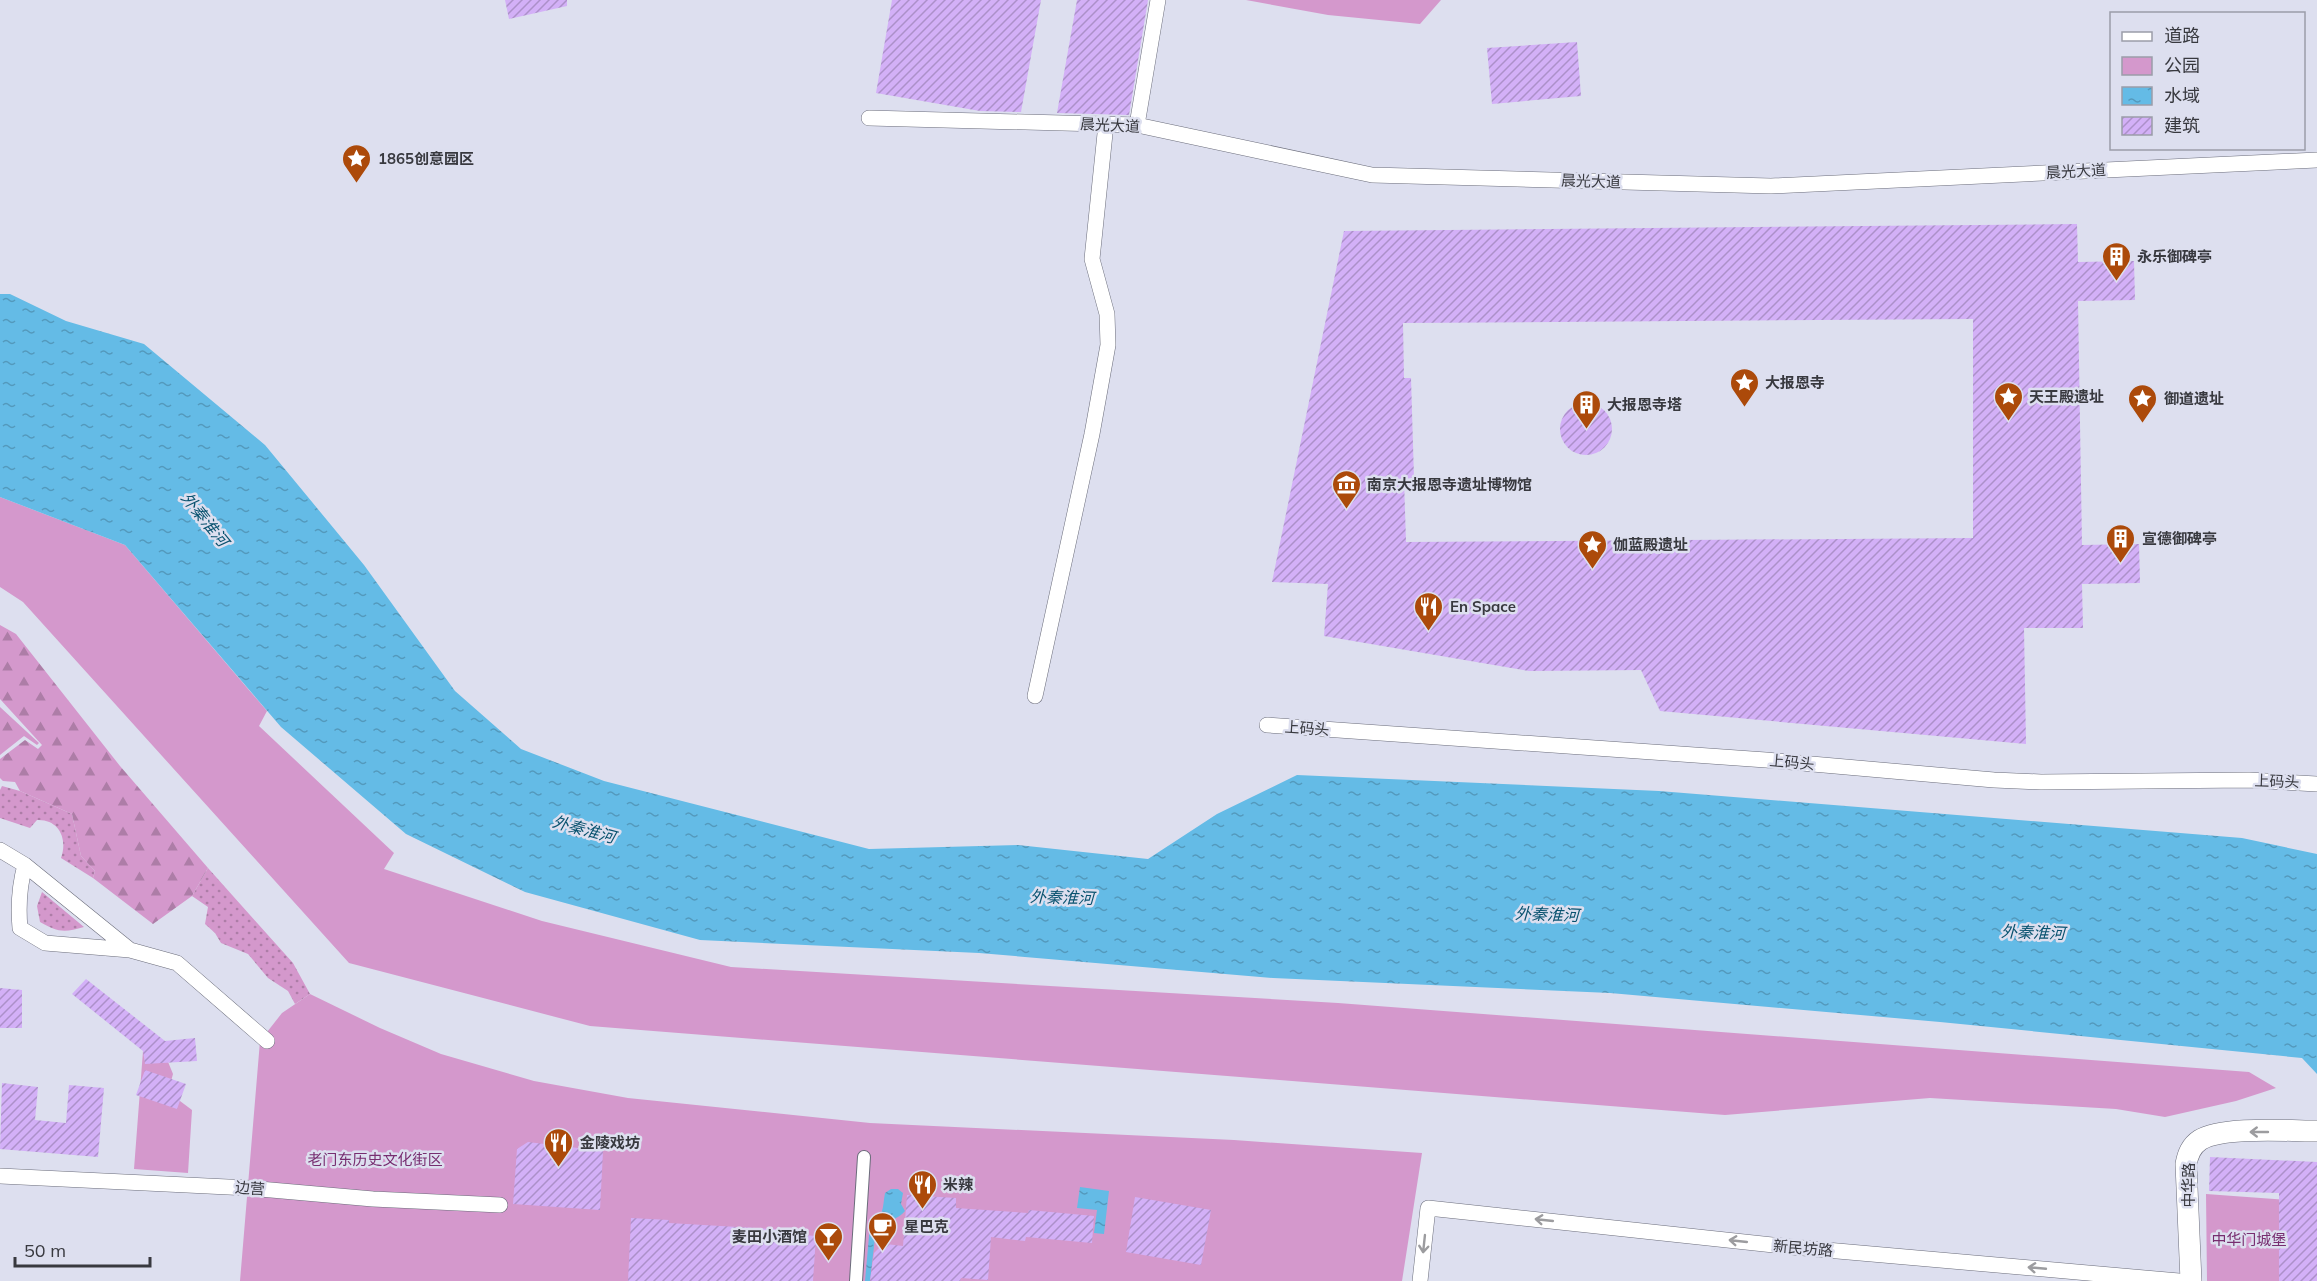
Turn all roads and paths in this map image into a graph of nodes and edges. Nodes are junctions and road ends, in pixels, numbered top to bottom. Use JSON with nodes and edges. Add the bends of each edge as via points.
{"nodes":[{"id":1,"x":1158,"y":0,"type":"edge"},
{"id":2,"x":869,"y":118,"type":"dead end"},
{"id":3,"x":1106,"y":124,"type":"junction"},
{"id":4,"x":1137,"y":125,"type":"junction"},
{"id":5,"x":2317,"y":160,"type":"edge"},
{"id":6,"x":1035,"y":696,"type":"dead end"},
{"id":7,"x":1267,"y":725,"type":"dead end"},
{"id":8,"x":2317,"y":784,"type":"edge"},
{"id":9,"x":0,"y":850,"type":"edge"},
{"id":10,"x":24,"y":865,"type":"junction"},
{"id":11,"x":130,"y":950,"type":"junction"},
{"id":12,"x":267,"y":1041,"type":"dead end"},
{"id":13,"x":2317,"y":1131,"type":"edge"},
{"id":14,"x":864,"y":1157,"type":"dead end"},
{"id":15,"x":0,"y":1176,"type":"edge"},
{"id":16,"x":500,"y":1205,"type":"dead end"},
{"id":17,"x":856,"y":1281,"type":"edge"},
{"id":18,"x":1420,"y":1281,"type":"edge"},
{"id":19,"x":2179,"y":1281,"type":"edge"},
{"id":20,"x":2191,"y":1281,"type":"edge"}],
"edges":[{"from":1,"to":4,"type":"street"},
{"from":2,"to":3,"type":"street","name":"晨光大道"},
{"from":3,"to":4,"type":"street","name":"晨光大道"},
{"from":3,"to":6,"type":"street","via":[[1092,259],[1107,314],[1108,345]]},
{"from":4,"to":5,"type":"street","name":"晨光大道","via":[[1372,175],[1771,186]]},
{"from":7,"to":8,"type":"street","name":"上码头","via":[[1994,780],[2249,780]]},
{"from":9,"to":10,"type":"street"},
{"from":10,"to":11,"type":"street"},
{"from":10,"to":11,"type":"street","via":[[18,906],[20,928],[45,943]]},
{"from":11,"to":12,"type":"street","via":[[177,963]]},
{"from":13,"to":20,"type":"main road","name":"中华路","one_way":true,"via":[[2213,1134],[2193,1147],[2186,1164]]},
{"from":14,"to":17,"type":"street"},
{"from":15,"to":16,"type":"street","name":"边营"},
{"from":19,"to":18,"type":"street","name":"新民坊路","one_way":true,"via":[[1792,1247],[1428,1208]]}]}
